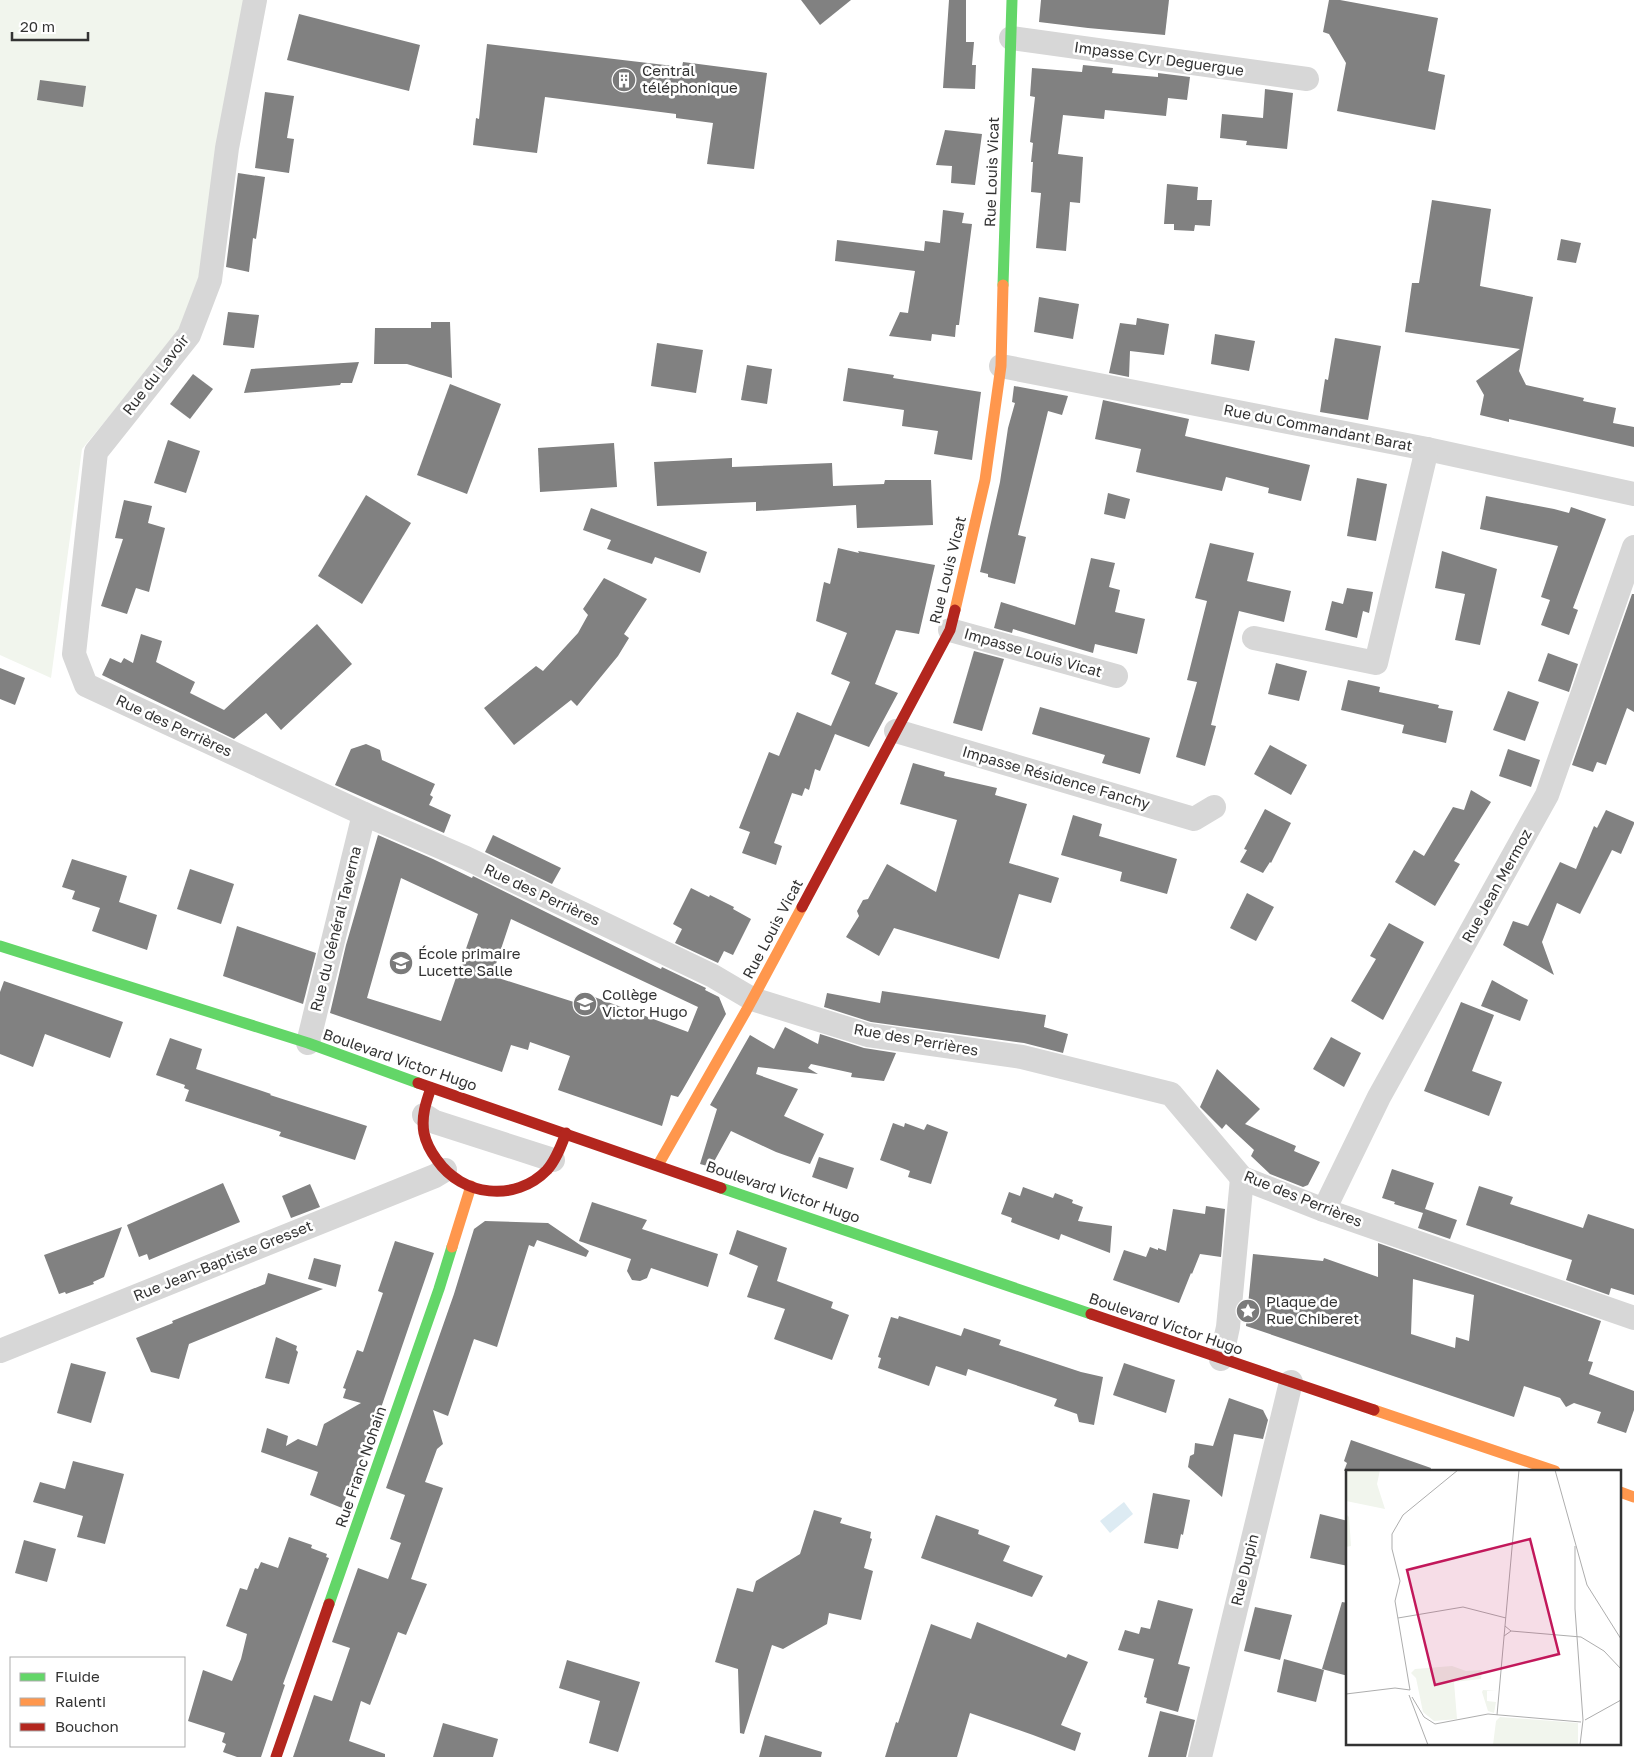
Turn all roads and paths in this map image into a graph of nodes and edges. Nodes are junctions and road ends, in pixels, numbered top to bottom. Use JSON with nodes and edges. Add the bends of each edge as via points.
{"nodes":[{"id":1,"x":255,"y":0,"type":"edge"},
{"id":2,"x":1012,"y":0,"type":"edge"},
{"id":3,"x":1011,"y":38,"type":"junction"},
{"id":4,"x":1307,"y":80,"type":"dead end"},
{"id":5,"x":1001,"y":366,"type":"junction"},
{"id":6,"x":1427,"y":449,"type":"junction"},
{"id":7,"x":1634,"y":494,"type":"edge"},
{"id":8,"x":1634,"y":547,"type":"edge"},
{"id":9,"x":950,"y":630,"type":"junction"},
{"id":10,"x":1254,"y":638,"type":"dead end"},
{"id":11,"x":1116,"y":676,"type":"dead end"},
{"id":12,"x":86,"y":685,"type":"joint"},
{"id":13,"x":896,"y":731,"type":"junction"},
{"id":14,"x":1214,"y":807,"type":"dead end"},
{"id":15,"x":364,"y":814,"type":"junction"},
{"id":16,"x":0,"y":946,"type":"edge"},
{"id":17,"x":752,"y":999,"type":"junction"},
{"id":18,"x":308,"y":1043,"type":"junction"},
{"id":19,"x":431,"y":1088,"type":"junction"},
{"id":20,"x":424,"y":1115,"type":"junction"},
{"id":21,"x":566,"y":1133,"type":"junction"},
{"id":22,"x":553,"y":1160,"type":"junction"},
{"id":23,"x":658,"y":1165,"type":"junction"},
{"id":24,"x":445,"y":1170,"type":"junction"},
{"id":25,"x":1242,"y":1178,"type":"junction"},
{"id":26,"x":472,"y":1186,"type":"junction"},
{"id":27,"x":1324,"y":1210,"type":"junction"},
{"id":28,"x":1634,"y":1318,"type":"edge"},
{"id":29,"x":0,"y":1352,"type":"edge"},
{"id":30,"x":1221,"y":1359,"type":"junction"},
{"id":31,"x":1291,"y":1382,"type":"junction"},
{"id":32,"x":1552,"y":1470,"type":"edge"},
{"id":33,"x":1622,"y":1493,"type":"edge"},
{"id":34,"x":1634,"y":1497,"type":"edge"},
{"id":35,"x":276,"y":1757,"type":"edge"},
{"id":36,"x":1200,"y":1757,"type":"edge"}],
"edges":[{"from":1,"to":12,"type":"street","name":"Rue du Lavoir","via":[[227,148],[210,280],[189,335],[96,452],[74,654]]},
{"from":2,"to":3,"type":"street","name":"Rue Louis Vicat"},
{"from":3,"to":4,"type":"street","name":"Impasse Cyr Deguergue"},
{"from":3,"to":5,"type":"street","name":"Rue Louis Vicat"},
{"from":5,"to":6,"type":"street","name":"Rue du Commandant Barat"},
{"from":5,"to":9,"type":"street","name":"Rue Louis Vicat","via":[[985,480]]},
{"from":6,"to":7,"type":"street","name":"Rue du Commandant Barat"},
{"from":6,"to":10,"type":"street","via":[[1376,663]]},
{"from":8,"to":27,"type":"street","name":"Rue Jean Mermoz","via":[[1547,795],[1380,1097]]},
{"from":9,"to":11,"type":"street","name":"Impasse Louis Vicat"},
{"from":9,"to":13,"type":"street","name":"Rue Louis Vicat"},
{"from":12,"to":15,"type":"street","name":"Rue des Perrières"},
{"from":13,"to":14,"type":"street","name":"Impasse Résidence Fanchy","via":[[1194,819]]},
{"from":13,"to":17,"type":"street","name":"Rue Louis Vicat"},
{"from":15,"to":17,"type":"street","name":"Rue des Perrières","via":[[466,858],[713,976]]},
{"from":15,"to":18,"type":"street","name":"Rue du Général Taverna"},
{"from":16,"to":18,"type":"street","name":"Boulevard Victor Hugo"},
{"from":17,"to":23,"type":"street","name":"Rue Louis Vicat"},
{"from":17,"to":25,"type":"street","name":"Rue des Perrières","via":[[868,1035],[1022,1057],[1171,1094]]},
{"from":18,"to":19,"type":"street","name":"Boulevard Victor Hugo"},
{"from":19,"to":20,"type":"street"},
{"from":19,"to":21,"type":"street","name":"Boulevard Victor Hugo"},
{"from":20,"to":22,"type":"street","via":[[435,1122]]},
{"from":20,"to":24,"type":"street","via":[[424,1133],[430,1149]]},
{"from":21,"to":22,"type":"street"},
{"from":21,"to":23,"type":"street","name":"Boulevard Victor Hugo"},
{"from":22,"to":26,"type":"street","via":[[537,1178],[516,1189],[488,1191]]},
{"from":23,"to":30,"type":"street","name":"Boulevard Victor Hugo"},
{"from":24,"to":26,"type":"street","via":[[456,1180]]},
{"from":24,"to":29,"type":"street","name":"Rue Jean-Baptiste Gresset"},
{"from":25,"to":27,"type":"street","name":"Rue des Perrières"},
{"from":25,"to":30,"type":"street","via":[[1228,1328]]},
{"from":26,"to":35,"type":"street","name":"Rue Franc Nohain"},
{"from":27,"to":28,"type":"street","name":"Rue des Perrières"},
{"from":30,"to":31,"type":"street","name":"Boulevard Victor Hugo"},
{"from":31,"to":32,"type":"street","name":"Boulevard Victor Hugo"},
{"from":31,"to":36,"type":"street","name":"Rue Dupin"},
{"from":33,"to":34,"type":"street"}]}
